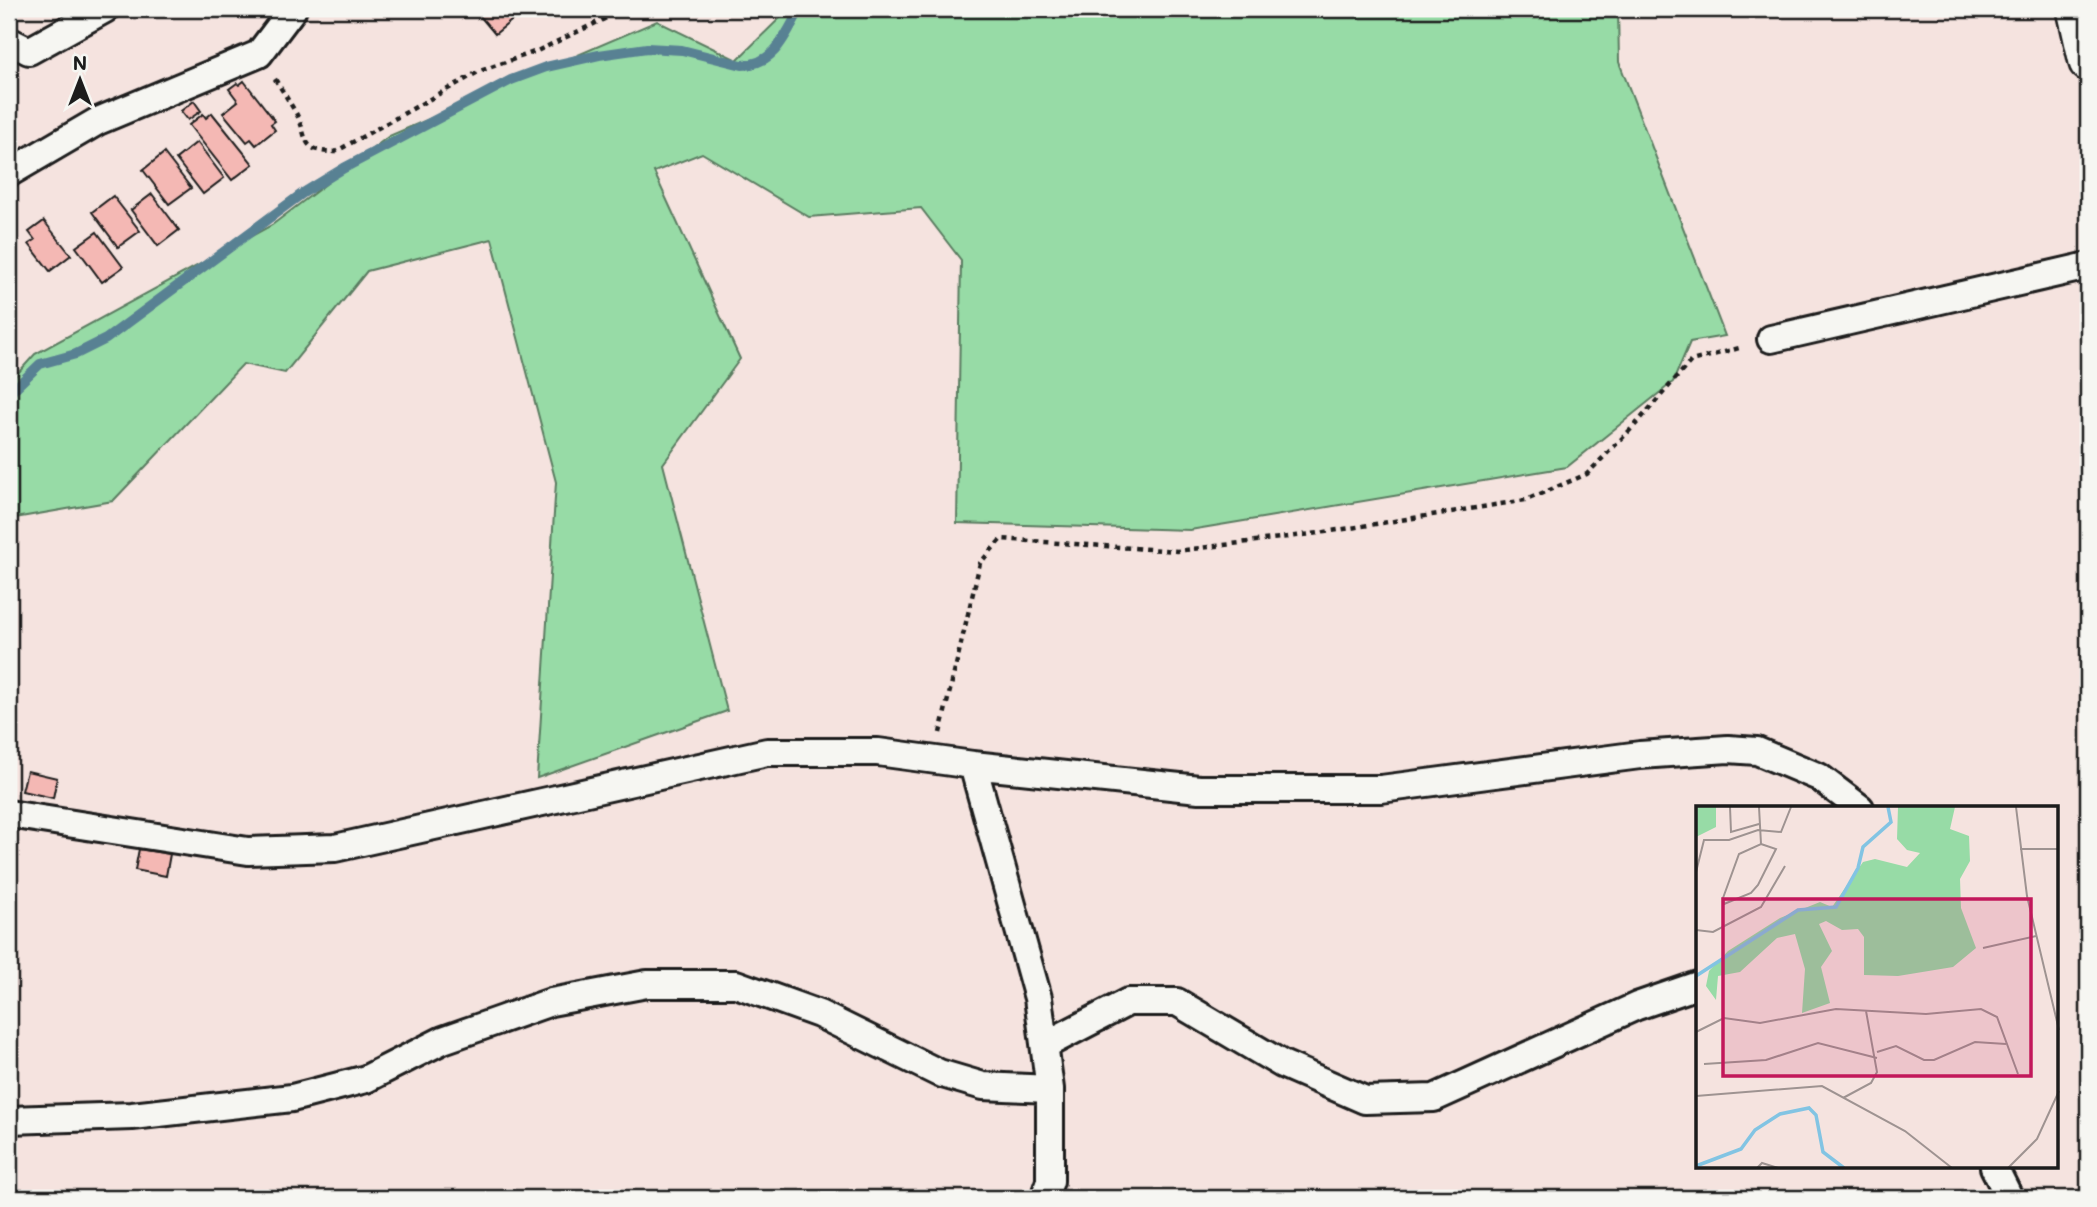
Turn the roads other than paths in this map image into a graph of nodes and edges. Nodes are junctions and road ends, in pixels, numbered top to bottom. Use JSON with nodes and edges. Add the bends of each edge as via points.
{"nodes":[{"id":1,"x":106,"y":9,"type":"edge"},
{"id":2,"x":293,"y":9,"type":"edge"},
{"id":3,"x":2076,"y":9,"type":"edge"},
{"id":4,"x":9,"y":41,"type":"edge"},
{"id":5,"x":2088,"y":62,"type":"edge"},
{"id":6,"x":9,"y":173,"type":"edge"},
{"id":7,"x":2088,"y":266,"type":"edge"},
{"id":8,"x":1771,"y":339,"type":"road end"},
{"id":9,"x":973,"y":765,"type":"junction"},
{"id":10,"x":1857,"y":806,"type":"edge"},
{"id":11,"x":9,"y":814,"type":"edge"},
{"id":12,"x":1696,"y":986,"type":"edge"},
{"id":13,"x":1045,"y":1045,"type":"junction"},
{"id":14,"x":1050,"y":1089,"type":"junction"},
{"id":15,"x":9,"y":1120,"type":"edge"},
{"id":16,"x":1994,"y":1168,"type":"edge"},
{"id":17,"x":2007,"y":1194,"type":"dead end"},
{"id":18,"x":1044,"y":1198,"type":"edge"}],
"edges":[{"from":1,"to":4,"type":"street","via":[[29,51]]},
{"from":2,"to":6,"type":"street","via":[[259,54],[98,121]]},
{"from":3,"to":5,"type":"street"},
{"from":7,"to":8,"type":"street"},
{"from":9,"to":10,"type":"street","via":[[1199,789],[1381,789],[1640,755],[1728,749],[1758,751],[1819,776]]},
{"from":9,"to":11,"type":"street","via":[[878,752],[767,752],[335,848],[248,851]]},
{"from":9,"to":13,"type":"street","via":[[1038,998]]},
{"from":12,"to":13,"type":"street","via":[[1637,1006],[1434,1098],[1365,1100],[1282,1064],[1177,1002],[1128,1002]]},
{"from":13,"to":14,"type":"street"},
{"from":14,"to":15,"type":"street","via":[[983,1086],[939,1073],[819,1014],[736,984],[647,984],[551,1002],[443,1040],[366,1080],[292,1098],[132,1116]]},
{"from":14,"to":18,"type":"street","via":[[1050,1181]]},
{"from":16,"to":17,"type":"street"}]}
